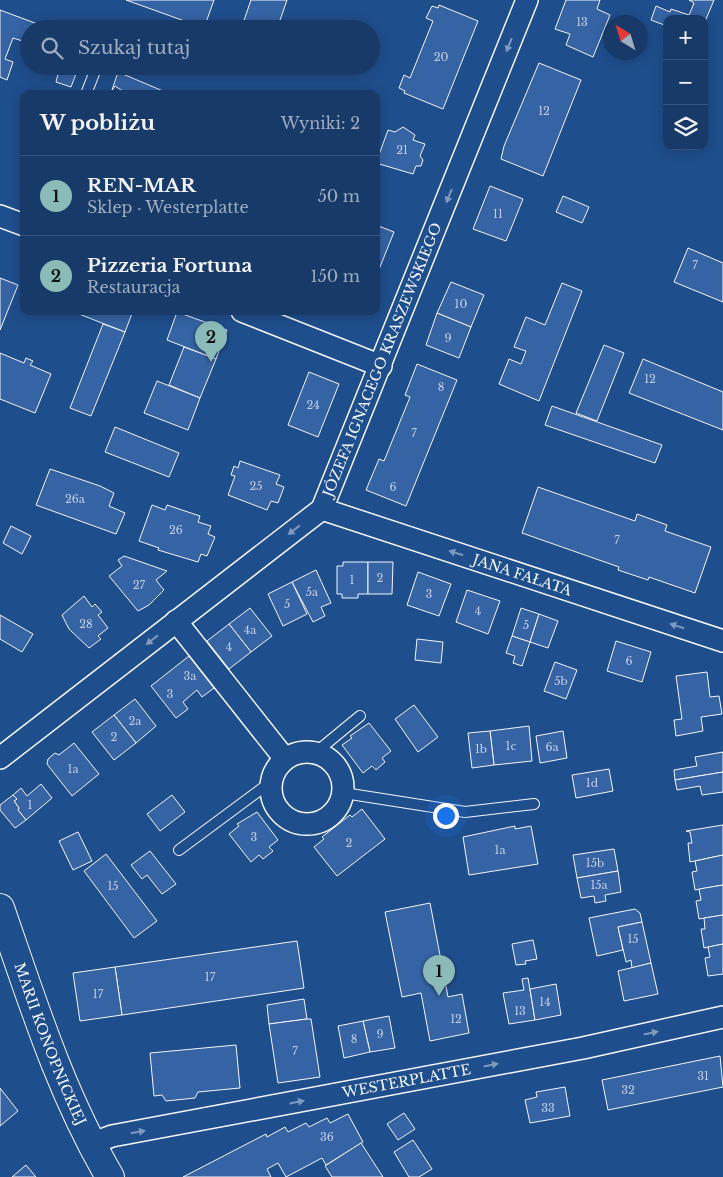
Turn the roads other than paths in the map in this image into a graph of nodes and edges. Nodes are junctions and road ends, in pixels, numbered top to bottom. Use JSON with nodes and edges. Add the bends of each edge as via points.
{"nodes":[{"id":1,"x":527,"y":0,"type":"edge"},
{"id":2,"x":93,"y":75,"type":"edge"},
{"id":3,"x":88,"y":90,"type":"edge"},
{"id":4,"x":0,"y":216,"type":"edge"},
{"id":5,"x":20,"y":224,"type":"edge"},
{"id":6,"x":252,"y":315,"type":"edge"},
{"id":7,"x":381,"y":366,"type":"junction"},
{"id":8,"x":322,"y":509,"type":"junction"},
{"id":9,"x":176,"y":621,"type":"junction"},
{"id":10,"x":723,"y":641,"type":"edge"},
{"id":11,"x":360,"y":716,"type":"dead end"},
{"id":12,"x":315,"y":753,"type":"junction"},
{"id":13,"x":0,"y":758,"type":"edge"},
{"id":14,"x":285,"y":760,"type":"junction"},
{"id":15,"x":272,"y":781,"type":"junction"},
{"id":16,"x":344,"y":793,"type":"junction"},
{"id":17,"x":534,"y":804,"type":"dead end"},
{"id":18,"x":179,"y":850,"type":"dead end"},
{"id":19,"x":0,"y":908,"type":"edge"},
{"id":20,"x":723,"y":1017,"type":"edge"},
{"id":21,"x":91,"y":1144,"type":"junction"},
{"id":22,"x":110,"y":1177,"type":"edge"}],
"edges":[{"from":1,"to":7,"type":"street","name":"JÓZEFA IGNACEGO KRASZEWSKIEGO","one_way":true},
{"from":2,"to":3,"type":"lane"},
{"from":4,"to":5,"type":"street"},
{"from":6,"to":7,"type":"street"},
{"from":7,"to":8,"type":"street","name":"JÓZEFA IGNACEGO KRASZEWSKIEGO"},
{"from":8,"to":9,"type":"street","name":"JÓZEFA IGNACEGO KRASZEWSKIEGO","one_way":true},
{"from":10,"to":8,"type":"street","name":"JANA FAŁATA","one_way":true},
{"from":9,"to":13,"type":"street","name":"JÓZEFA IGNACEGO KRASZEWSKIEGO","one_way":true},
{"from":9,"to":14,"type":"street"},
{"from":11,"to":12,"type":"lane"},
{"from":12,"to":14,"type":"street","via":[[296,754]]},
{"from":12,"to":16,"type":"street","via":[[334,764],[342,778]]},
{"from":14,"to":15,"type":"street"},
{"from":15,"to":16,"type":"street","via":[[272,796],[278,809],[288,819],[302,824],[316,824],[330,817],[339,807]]},
{"from":15,"to":18,"type":"lane"},
{"from":16,"to":17,"type":"lane","via":[[465,812]]},
{"from":19,"to":21,"type":"street","name":"MARII KONOPNICKIEJ","via":[[49,1051]]},
{"from":21,"to":20,"type":"street","name":"WESTERPLATTE","one_way":true,"via":[[112,1136],[583,1048]]},
{"from":21,"to":22,"type":"street","name":"MARII KONOPNICKIEJ"}]}
